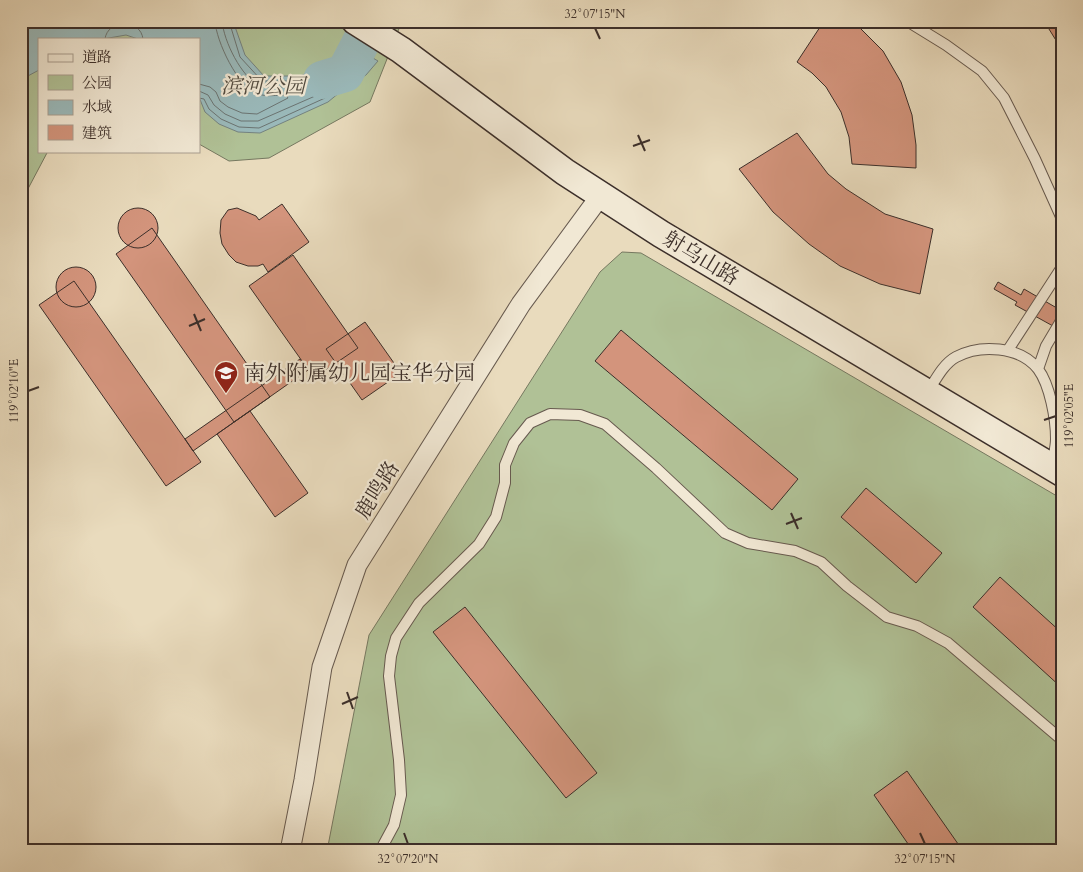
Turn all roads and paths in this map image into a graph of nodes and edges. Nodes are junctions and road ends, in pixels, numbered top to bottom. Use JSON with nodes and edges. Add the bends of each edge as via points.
{"nodes":[{"id":1,"x":355,"y":21,"type":"edge"},
{"id":2,"x":907,"y":21,"type":"edge"},
{"id":3,"x":601,"y":195,"type":"junction"},
{"id":4,"x":1062,"y":219,"type":"edge"},
{"id":5,"x":1062,"y":266,"type":"edge"},
{"id":6,"x":1062,"y":319,"type":"edge"},
{"id":7,"x":1008,"y":350,"type":"junction"},
{"id":8,"x":1038,"y":369,"type":"junction"},
{"id":9,"x":928,"y":393,"type":"junction"},
{"id":10,"x":1057,"y":470,"type":"edge"},
{"id":11,"x":1062,"y":740,"type":"edge"},
{"id":12,"x":290,"y":851,"type":"edge"},
{"id":13,"x":380,"y":851,"type":"edge"}],
"edges":[{"from":1,"to":3,"type":"street","name":"射乌山路","via":[[401,50]]},
{"from":2,"to":4,"type":"lane","via":[[982,71],[1004,98]]},
{"from":3,"to":9,"type":"street","name":"射乌山路"},
{"from":3,"to":12,"type":"street","name":"鹿鸣路","via":[[521,304],[357,565],[322,667]]},
{"from":5,"to":7,"type":"lane"},
{"from":6,"to":8,"type":"lane","via":[[1046,346]]},
{"from":7,"to":8,"type":"lane"},
{"from":7,"to":9,"type":"lane","via":[[986,350],[955,357]]},
{"from":8,"to":10,"type":"lane","via":[[1053,409]]},
{"from":9,"to":10,"type":"street","name":"射乌山路"},
{"from":11,"to":13,"type":"lane","via":[[948,643],[917,626],[887,617],[821,562],[795,551],[748,543],[725,533],[605,424],[580,415],[550,414],[530,422],[514,444],[505,466],[506,483],[496,517],[479,544],[419,603],[396,638],[389,676],[401,795],[394,825]]}]}
